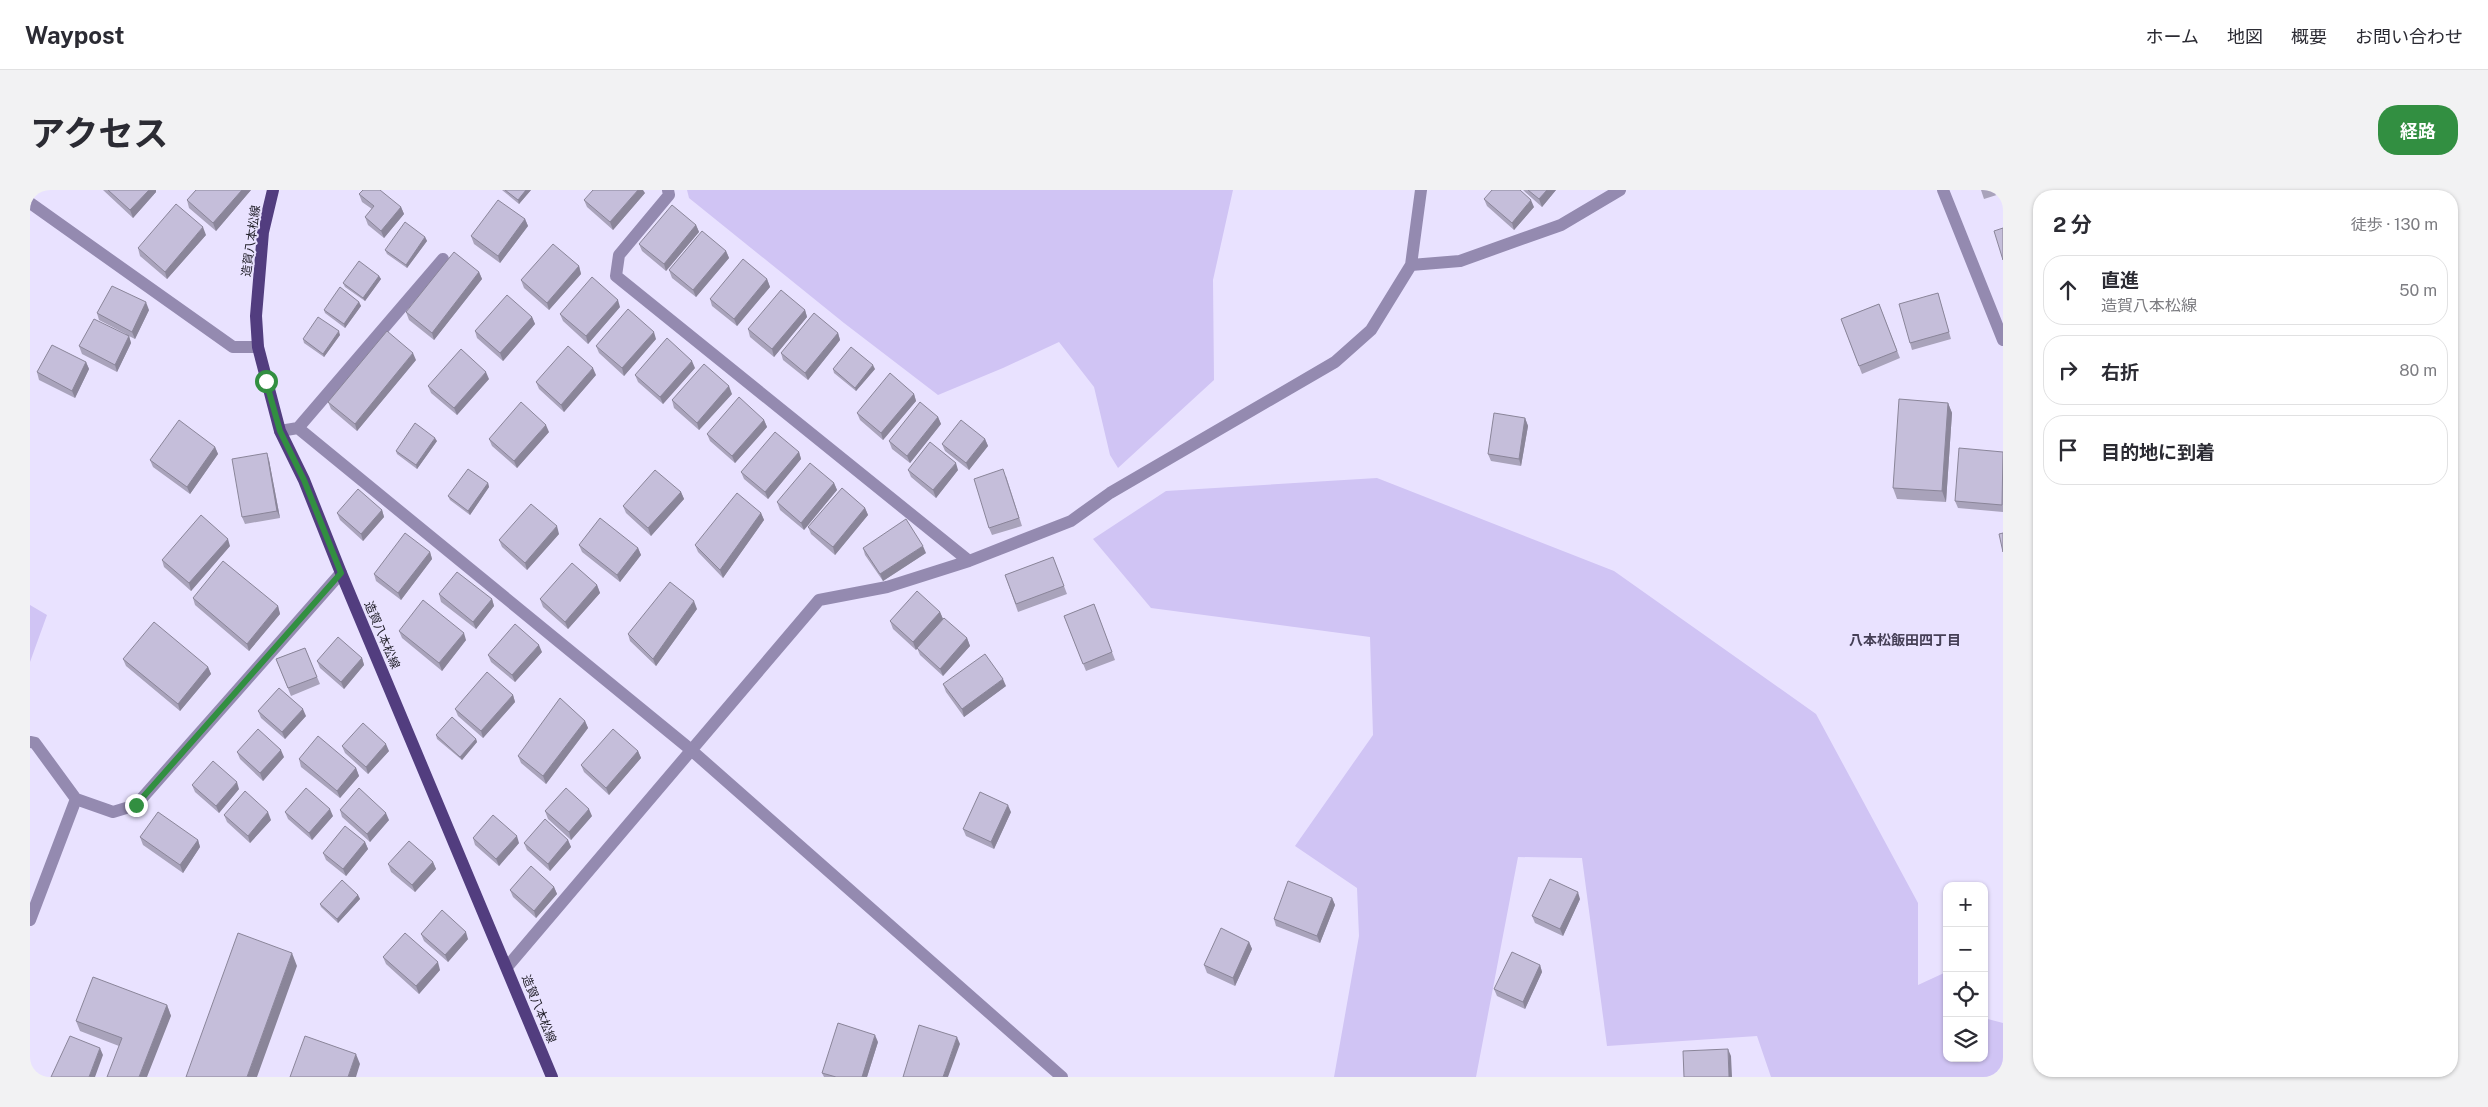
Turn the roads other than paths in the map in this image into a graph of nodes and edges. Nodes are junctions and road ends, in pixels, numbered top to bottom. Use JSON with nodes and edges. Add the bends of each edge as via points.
{"nodes":[{"id":1,"x":273,"y":190,"type":"edge"},
{"id":2,"x":1421,"y":190,"type":"edge"},
{"id":3,"x":1620,"y":190,"type":"edge"},
{"id":4,"x":1943,"y":190,"type":"edge"},
{"id":5,"x":667,"y":192,"type":"edge"},
{"id":6,"x":30,"y":203,"type":"edge"},
{"id":7,"x":444,"y":258,"type":"dead end"},
{"id":8,"x":1411,"y":265,"type":"junction"},
{"id":9,"x":2003,"y":340,"type":"edge"},
{"id":10,"x":258,"y":347,"type":"junction"},
{"id":11,"x":298,"y":428,"type":"junction"},
{"id":12,"x":280,"y":431,"type":"junction"},
{"id":13,"x":969,"y":561,"type":"junction"},
{"id":14,"x":341,"y":573,"type":"junction"},
{"id":15,"x":30,"y":742,"type":"edge"},
{"id":16,"x":690,"y":748,"type":"junction"},
{"id":17,"x":76,"y":799,"type":"junction"},
{"id":18,"x":30,"y":920,"type":"edge"},
{"id":19,"x":507,"y":967,"type":"junction"},
{"id":20,"x":552,"y":1077,"type":"edge"},
{"id":21,"x":1062,"y":1077,"type":"edge"}],
"edges":[{"from":1,"to":10,"type":"main road","name":"造賀八本松線","via":[[264,232],[256,316]]},
{"from":2,"to":8,"type":"street"},
{"from":3,"to":8,"type":"street","via":[[1561,225],[1470,258]]},
{"from":4,"to":9,"type":"street"},
{"from":5,"to":13,"type":"street","via":[[619,256],[616,276]]},
{"from":6,"to":10,"type":"street","via":[[233,347]]},
{"from":7,"to":11,"type":"street"},
{"from":8,"to":13,"type":"street","via":[[1370,330],[1335,362],[1110,492],[1071,521]]},
{"from":10,"to":12,"type":"main road","name":"造賀八本松線"},
{"from":11,"to":12,"type":"street"},
{"from":11,"to":16,"type":"street"},
{"from":12,"to":14,"type":"main road","name":"造賀八本松線","via":[[304,480]]},
{"from":13,"to":16,"type":"street","via":[[887,587],[819,600]]},
{"from":14,"to":17,"type":"street","via":[[136,805],[113,812]]},
{"from":14,"to":19,"type":"main road","name":"造賀八本松線"},
{"from":15,"to":17,"type":"street"},
{"from":16,"to":19,"type":"street"},
{"from":16,"to":21,"type":"street"},
{"from":17,"to":18,"type":"street"},
{"from":19,"to":20,"type":"main road","name":"造賀八本松線"}]}
